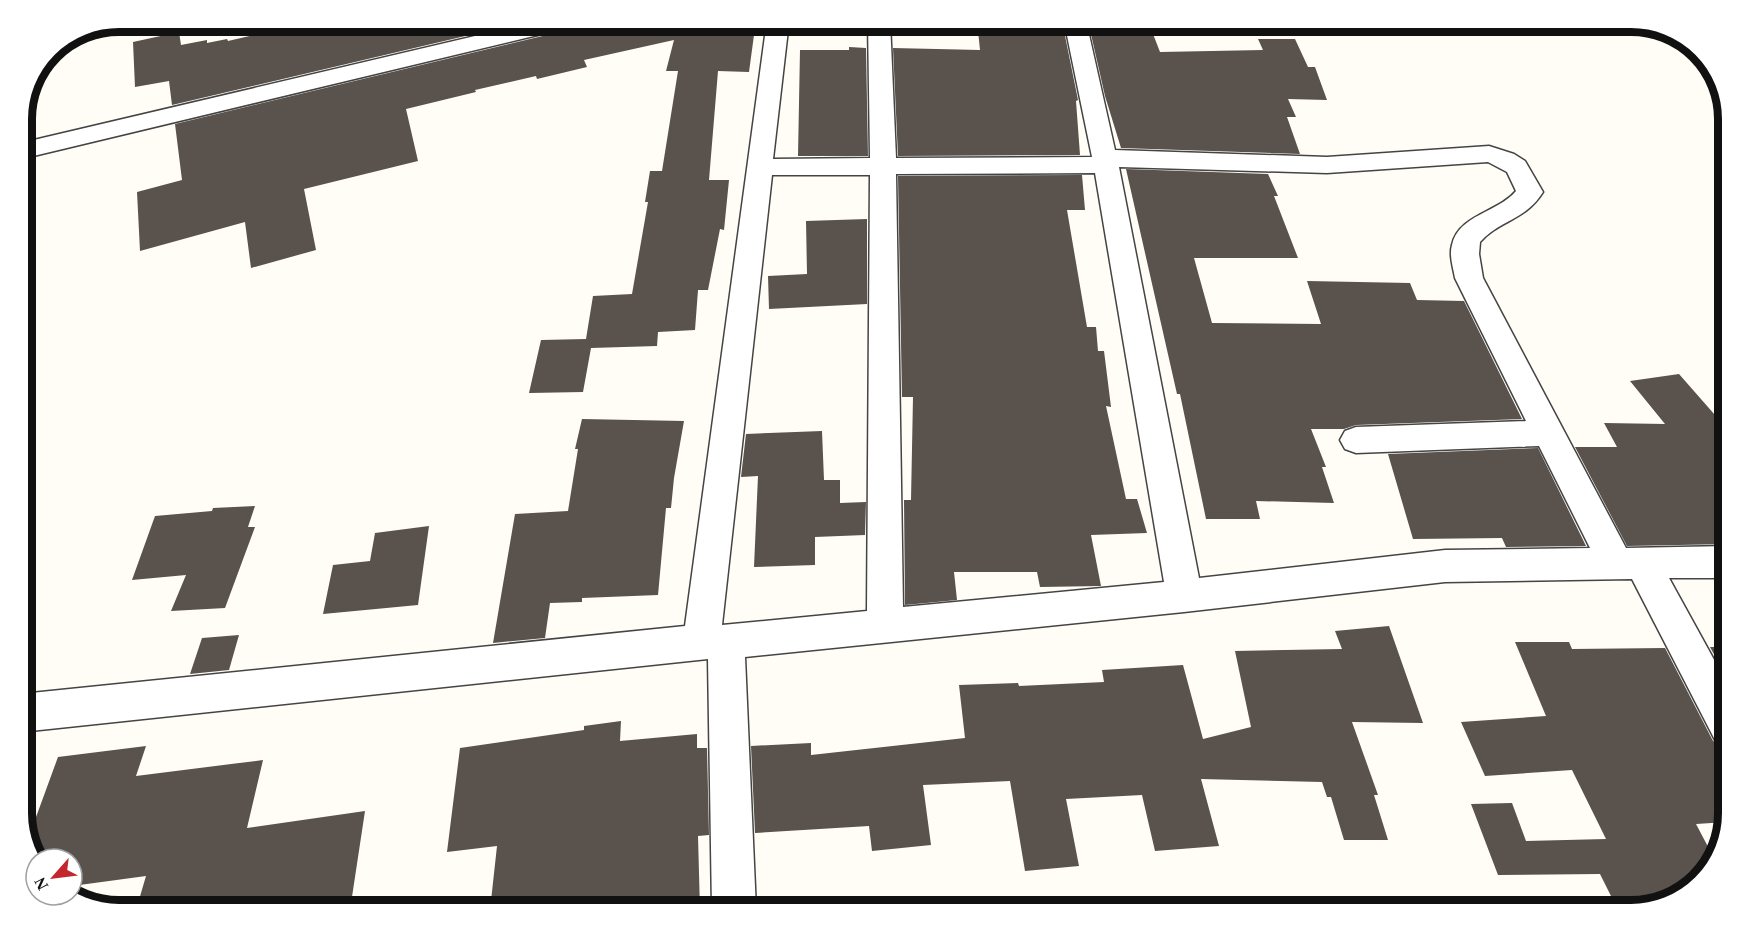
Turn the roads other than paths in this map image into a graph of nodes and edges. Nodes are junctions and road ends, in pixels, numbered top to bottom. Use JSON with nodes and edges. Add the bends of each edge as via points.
{"nodes":[{"id":1,"x":521,"y":32,"type":"edge"},
{"id":2,"x":777,"y":32,"type":"edge"},
{"id":3,"x":880,"y":32,"type":"edge"},
{"id":4,"x":1077,"y":32,"type":"edge"},
{"id":5,"x":32,"y":148,"type":"edge"},
{"id":6,"x":1106,"y":161,"type":"junction"},
{"id":7,"x":883,"y":166,"type":"junction"},
{"id":8,"x":761,"y":167,"type":"junction"},
{"id":9,"x":1549,"y":433,"type":"junction"},
{"id":10,"x":1356,"y":440,"type":"dead end"},
{"id":11,"x":1718,"y":562,"type":"edge"},
{"id":12,"x":1628,"y":563,"type":"junction"},
{"id":13,"x":1184,"y":596,"type":"junction"},
{"id":14,"x":885,"y":624,"type":"junction"},
{"id":15,"x":714,"y":642,"type":"junction"},
{"id":16,"x":1718,"y":708,"type":"edge"},
{"id":17,"x":32,"y":712,"type":"edge"},
{"id":18,"x":733,"y":900,"type":"edge"}],
"edges":[{"from":1,"to":5,"type":"street"},
{"from":2,"to":8,"type":"street"},
{"from":3,"to":7,"type":"street"},
{"from":4,"to":6,"type":"street"},
{"from":6,"to":7,"type":"street"},
{"from":6,"to":9,"type":"street","via":[[1327,165],[1489,154],[1517,166],[1530,192],[1524,203],[1478,228],[1467,240],[1465,252],[1469,278]]},
{"from":6,"to":13,"type":"street"},
{"from":7,"to":8,"type":"street"},
{"from":7,"to":14,"type":"street"},
{"from":8,"to":15,"type":"street","via":[[711,553]]},
{"from":9,"to":10,"type":"street"},
{"from":9,"to":12,"type":"street"},
{"from":11,"to":12,"type":"street"},
{"from":12,"to":13,"type":"street","via":[[1445,566]]},
{"from":12,"to":16,"type":"street"},
{"from":13,"to":14,"type":"street"},
{"from":14,"to":15,"type":"street"},
{"from":15,"to":17,"type":"street"},
{"from":15,"to":18,"type":"street"}]}
